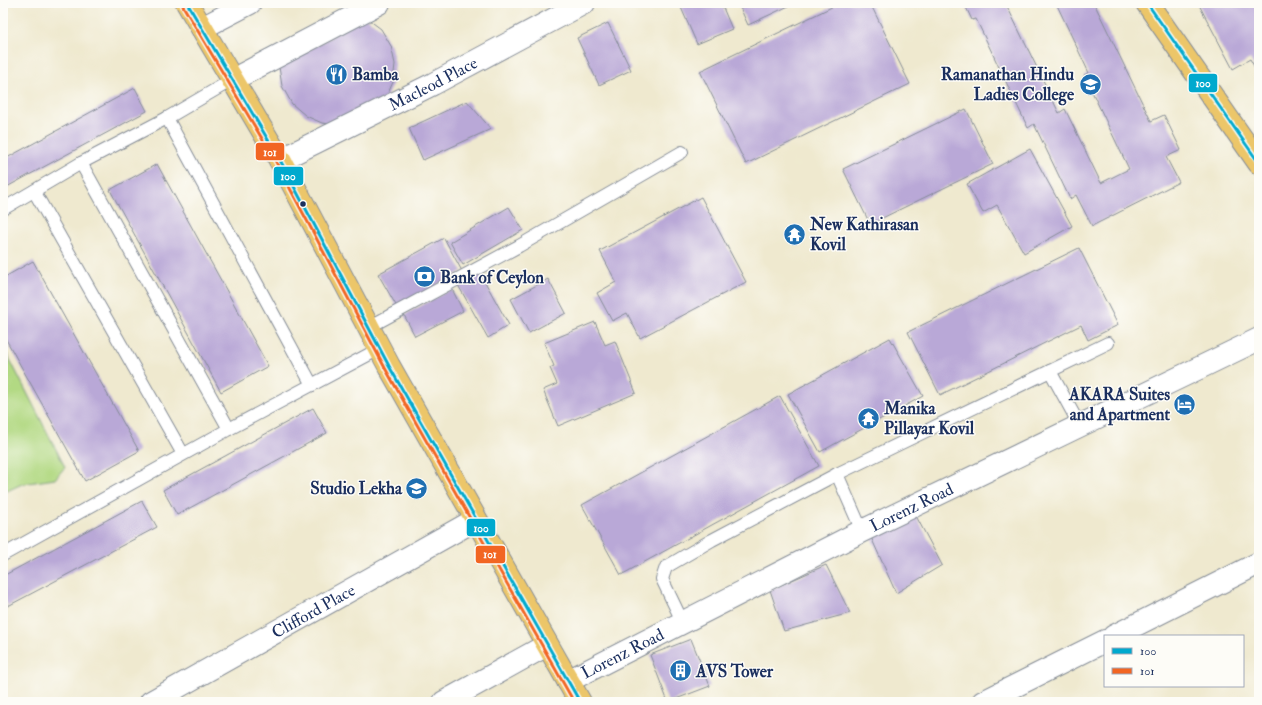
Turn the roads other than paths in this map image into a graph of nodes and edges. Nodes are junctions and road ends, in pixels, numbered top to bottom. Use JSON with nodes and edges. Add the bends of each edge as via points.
{"nodes":[{"id":1,"x":187,"y":3,"type":"edge"},
{"id":2,"x":250,"y":3,"type":"edge"},
{"id":3,"x":380,"y":3,"type":"edge"},
{"id":4,"x":584,"y":3,"type":"edge"},
{"id":5,"x":1148,"y":3,"type":"edge"},
{"id":6,"x":202,"y":28,"type":"junction"},
{"id":7,"x":232,"y":80,"type":"junction"},
{"id":8,"x":167,"y":118,"type":"junction"},
{"id":9,"x":682,"y":152,"type":"dead end"},
{"id":10,"x":280,"y":160,"type":"junction"},
{"id":11,"x":81,"y":163,"type":"junction"},
{"id":12,"x":1259,"y":163,"type":"edge"},
{"id":13,"x":34,"y":191,"type":"junction"},
{"id":14,"x":3,"y":209,"type":"edge"},
{"id":15,"x":369,"y":327,"type":"junction"},
{"id":16,"x":1259,"y":339,"type":"edge"},
{"id":17,"x":1108,"y":343,"type":"dead end"},
{"id":18,"x":381,"y":348,"type":"junction"},
{"id":19,"x":1050,"y":371,"type":"junction"},
{"id":20,"x":312,"y":385,"type":"junction"},
{"id":21,"x":1080,"y":426,"type":"junction"},
{"id":22,"x":229,"y":429,"type":"junction"},
{"id":23,"x":183,"y":454,"type":"junction"},
{"id":24,"x":837,"y":474,"type":"junction"},
{"id":25,"x":475,"y":520,"type":"junction"},
{"id":26,"x":862,"y":531,"type":"junction"},
{"id":27,"x":3,"y":555,"type":"edge"},
{"id":28,"x":1259,"y":563,"type":"edge"},
{"id":29,"x":683,"y":623,"type":"junction"},
{"id":30,"x":1116,"y":635,"type":"edge"},
{"id":31,"x":1104,"y":642,"type":"edge"},
{"id":32,"x":547,"y":645,"type":"junction"},
{"id":33,"x":568,"y":681,"type":"junction"},
{"id":34,"x":151,"y":702,"type":"edge"},
{"id":35,"x":444,"y":702,"type":"edge"},
{"id":36,"x":580,"y":702,"type":"edge"},
{"id":37,"x":983,"y":702,"type":"edge"}],
"edges":[{"from":1,"to":6,"type":"highway"},
{"from":2,"to":6,"type":"street"},
{"from":3,"to":7,"type":"street"},
{"from":4,"to":10,"type":"street","name":"Macleod Place","via":[[433,84]]},
{"from":5,"to":12,"type":"highway"},
{"from":6,"to":7,"type":"highway"},
{"from":7,"to":8,"type":"lane"},
{"from":7,"to":10,"type":"highway"},
{"from":8,"to":11,"type":"lane"},
{"from":8,"to":20,"type":"lane"},
{"from":9,"to":15,"type":"lane","via":[[519,246]]},
{"from":10,"to":15,"type":"highway"},
{"from":11,"to":13,"type":"lane"},
{"from":11,"to":22,"type":"lane"},
{"from":13,"to":14,"type":"lane"},
{"from":13,"to":23,"type":"lane"},
{"from":15,"to":18,"type":"highway"},
{"from":16,"to":21,"type":"street","name":"Lorenz Road"},
{"from":17,"to":19,"type":"lane"},
{"from":18,"to":20,"type":"lane"},
{"from":18,"to":25,"type":"highway"},
{"from":19,"to":21,"type":"lane"},
{"from":19,"to":24,"type":"lane"},
{"from":20,"to":22,"type":"lane"},
{"from":21,"to":26,"type":"street","name":"Lorenz Road"},
{"from":22,"to":23,"type":"lane"},
{"from":23,"to":27,"type":"lane"},
{"from":24,"to":26,"type":"lane"},
{"from":24,"to":29,"type":"lane","via":[[666,567],[662,579]]},
{"from":25,"to":32,"type":"highway"},
{"from":25,"to":34,"type":"street","name":"Clifford Place"},
{"from":26,"to":29,"type":"street","name":"Lorenz Road"},
{"from":28,"to":30,"type":"street"},
{"from":29,"to":33,"type":"street","name":"Lorenz Road"},
{"from":31,"to":37,"type":"street"},
{"from":32,"to":33,"type":"highway"},
{"from":32,"to":35,"type":"street"},
{"from":33,"to":36,"type":"highway"}]}
